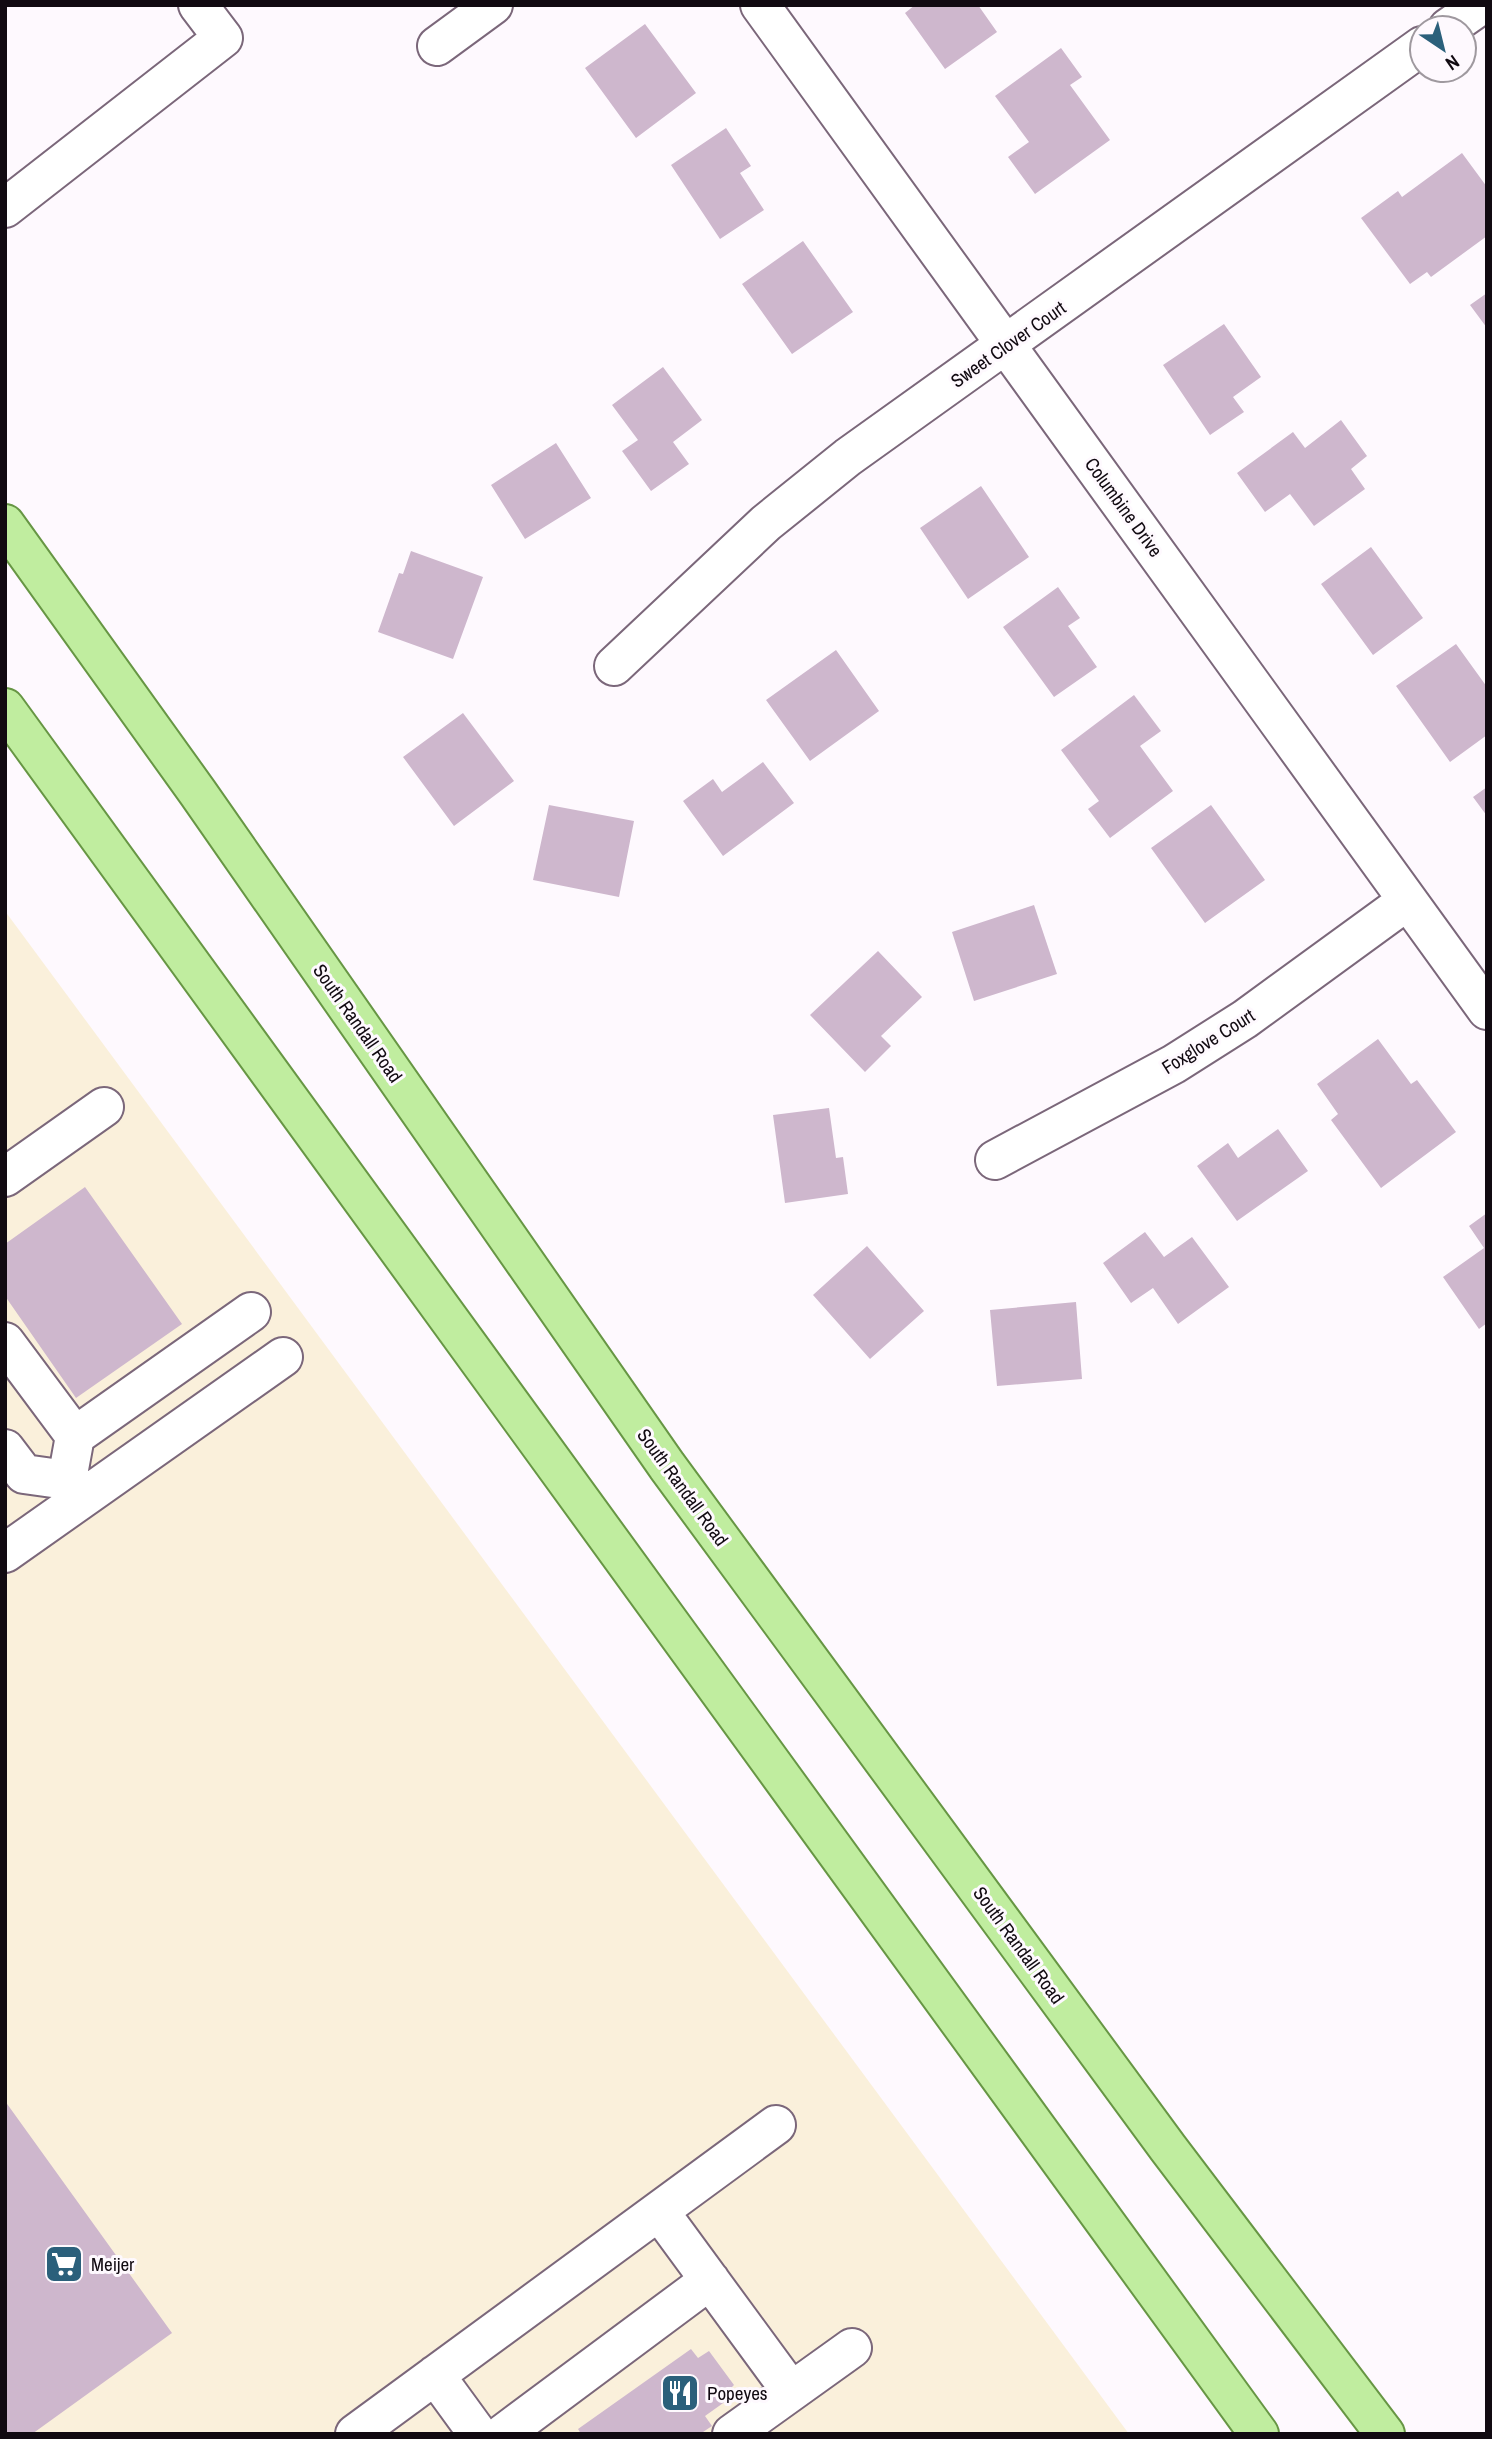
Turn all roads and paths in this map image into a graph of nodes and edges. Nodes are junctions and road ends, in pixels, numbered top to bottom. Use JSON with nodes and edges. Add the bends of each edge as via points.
{"nodes":[{"id":1,"x":198,"y":5,"type":"edge"},
{"id":2,"x":493,"y":5,"type":"edge"},
{"id":3,"x":760,"y":5,"type":"edge"},
{"id":4,"x":437,"y":46,"type":"dead end"},
{"id":5,"x":1408,"y":56,"type":"edge"},
{"id":6,"x":5,"y":208,"type":"edge"},
{"id":7,"x":1007,"y":345,"type":"junction"},
{"id":8,"x":5,"y":524,"type":"edge"},
{"id":9,"x":614,"y":666,"type":"dead end"},
{"id":10,"x":5,"y":708,"type":"edge"},
{"id":11,"x":1406,"y":901,"type":"junction"},
{"id":12,"x":1487,"y":1010,"type":"edge"},
{"id":13,"x":104,"y":1107,"type":"dead end"},
{"id":14,"x":995,"y":1160,"type":"dead end"},
{"id":15,"x":5,"y":1178,"type":"edge"},
{"id":16,"x":251,"y":1312,"type":"dead end"},
{"id":17,"x":5,"y":1342,"type":"edge"},
{"id":18,"x":283,"y":1357,"type":"dead end"},
{"id":19,"x":75,"y":1436,"type":"junction"},
{"id":20,"x":5,"y":1449,"type":"edge"},
{"id":21,"x":74,"y":1490,"type":"junction"},
{"id":22,"x":5,"y":1553,"type":"edge"},
{"id":23,"x":776,"y":2125,"type":"dead end"},
{"id":24,"x":659,"y":2211,"type":"junction"},
{"id":25,"x":710,"y":2280,"type":"junction"},
{"id":26,"x":675,"y":2306,"type":"junction"},
{"id":27,"x":852,"y":2348,"type":"dead end"},
{"id":28,"x":435,"y":2375,"type":"junction"},
{"id":29,"x":791,"y":2391,"type":"junction"},
{"id":30,"x":732,"y":2433,"type":"edge"},
{"id":31,"x":355,"y":2434,"type":"edge"},
{"id":32,"x":478,"y":2434,"type":"edge"},
{"id":33,"x":503,"y":2434,"type":"edge"},
{"id":34,"x":549,"y":2434,"type":"edge"},
{"id":35,"x":1259,"y":2434,"type":"edge"},
{"id":36,"x":1385,"y":2434,"type":"edge"}],
"edges":[{"from":1,"to":6,"type":"street","via":[[223,38]]},
{"from":2,"to":4,"type":"street"},
{"from":3,"to":7,"type":"street","name":"Columbine Drive"},
{"from":5,"to":7,"type":"street","name":"Sweet Clover Court"},
{"from":7,"to":9,"type":"street","name":"Sweet Clover Court","via":[[848,457],[766,523]]},
{"from":7,"to":11,"type":"street","name":"Columbine Drive"},
{"from":8,"to":36,"type":"main road","name":"South Randall Road","via":[[667,1466],[1168,2148]]},
{"from":10,"to":35,"type":"main road"},
{"from":11,"to":12,"type":"street","name":"Columbine Drive"},
{"from":11,"to":14,"type":"street","name":"Foxglove Court","via":[[1184,1058]]},
{"from":13,"to":15,"type":"street"},
{"from":16,"to":19,"type":"street"},
{"from":17,"to":19,"type":"street"},
{"from":18,"to":21,"type":"street"},
{"from":19,"to":21,"type":"street"},
{"from":20,"to":21,"type":"street","via":[[24,1474]]},
{"from":21,"to":22,"type":"street"},
{"from":23,"to":24,"type":"street"},
{"from":24,"to":25,"type":"street"},
{"from":24,"to":28,"type":"street"},
{"from":25,"to":26,"type":"street"},
{"from":25,"to":29,"type":"street"},
{"from":26,"to":33,"type":"street"},
{"from":26,"to":34,"type":"street","via":[[661,2340],[561,2413]]},
{"from":27,"to":29,"type":"street"},
{"from":28,"to":31,"type":"street"},
{"from":28,"to":32,"type":"street"},
{"from":29,"to":30,"type":"street"}]}
